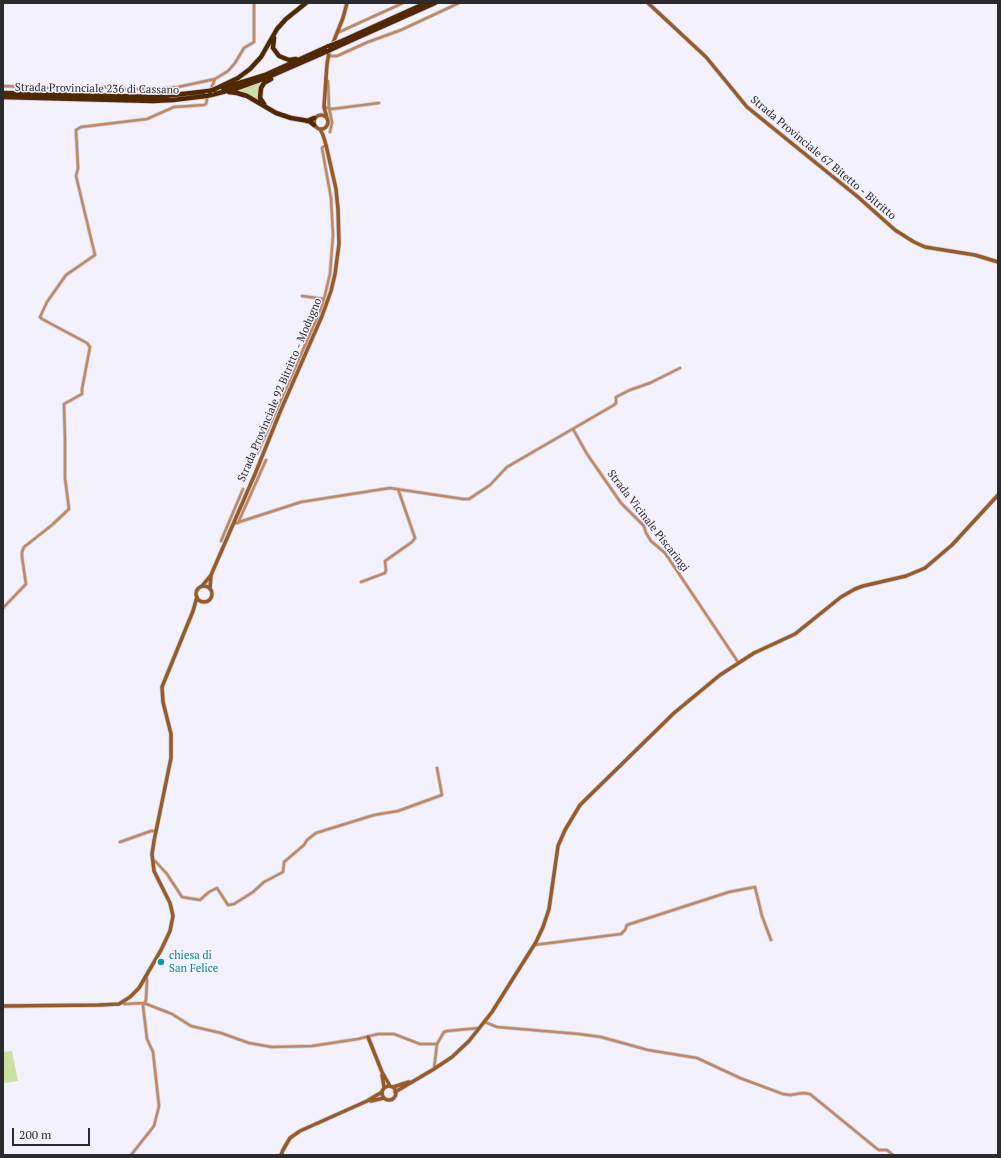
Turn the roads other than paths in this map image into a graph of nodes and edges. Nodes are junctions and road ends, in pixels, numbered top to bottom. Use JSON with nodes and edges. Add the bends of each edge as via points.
{"nodes":[{"id":1,"x":254,"y":3,"type":"edge"},
{"id":2,"x":306,"y":3,"type":"edge"},
{"id":3,"x":346,"y":3,"type":"edge"},
{"id":4,"x":403,"y":3,"type":"edge"},
{"id":5,"x":426,"y":3,"type":"edge"},
{"id":6,"x":435,"y":3,"type":"edge"},
{"id":7,"x":459,"y":3,"type":"edge"},
{"id":8,"x":648,"y":3,"type":"edge"},
{"id":9,"x":277,"y":29,"type":"junction"},
{"id":10,"x":337,"y":33,"type":"junction"},
{"id":11,"x":342,"y":42,"type":"junction"},
{"id":12,"x":329,"y":51,"type":"junction"},
{"id":13,"x":304,"y":61,"type":"junction"},
{"id":14,"x":215,"y":79,"type":"junction"},
{"id":15,"x":326,"y":80,"type":"junction"},
{"id":16,"x":3,"y":86,"type":"edge"},
{"id":17,"x":225,"y":92,"type":"junction"},
{"id":18,"x":3,"y":93,"type":"edge"},
{"id":19,"x":210,"y":93,"type":"junction"},
{"id":20,"x":3,"y":97,"type":"edge"},
{"id":21,"x":379,"y":103,"type":"dead end"},
{"id":22,"x":266,"y":107,"type":"junction"},
{"id":23,"x":324,"y":107,"type":"junction"},
{"id":24,"x":329,"y":108,"type":"junction"},
{"id":25,"x":316,"y":117,"type":"junction"},
{"id":26,"x":327,"y":118,"type":"junction"},
{"id":27,"x":307,"y":121,"type":"junction"},
{"id":28,"x":314,"y":125,"type":"junction"},
{"id":29,"x":325,"y":128,"type":"junction"},
{"id":30,"x":320,"y":129,"type":"junction"},
{"id":31,"x":330,"y":132,"type":"dead end"},
{"id":32,"x":323,"y":135,"type":"junction"},
{"id":33,"x":326,"y":145,"type":"junction"},
{"id":34,"x":998,"y":262,"type":"edge"},
{"id":35,"x":302,"y":296,"type":"dead end"},
{"id":36,"x":324,"y":299,"type":"junction"},
{"id":37,"x":680,"y":368,"type":"dead end"},
{"id":38,"x":278,"y":411,"type":"junction"},
{"id":39,"x":573,"y":429,"type":"junction"},
{"id":40,"x":257,"y":454,"type":"dead end"},
{"id":41,"x":266,"y":460,"type":"dead end"},
{"id":42,"x":243,"y":489,"type":"dead end"},
{"id":43,"x":398,"y":489,"type":"junction"},
{"id":44,"x":998,"y":495,"type":"edge"},
{"id":45,"x":234,"y":510,"type":"junction"},
{"id":46,"x":239,"y":512,"type":"junction"},
{"id":47,"x":238,"y":523,"type":"junction"},
{"id":48,"x":233,"y":524,"type":"junction"},
{"id":49,"x":221,"y":541,"type":"dead end"},
{"id":50,"x":211,"y":575,"type":"junction"},
{"id":51,"x":361,"y":582,"type":"dead end"},
{"id":52,"x":202,"y":586,"type":"junction"},
{"id":53,"x":210,"y":588,"type":"junction"},
{"id":54,"x":197,"y":597,"type":"junction"},
{"id":55,"x":201,"y":602,"type":"junction"},
{"id":56,"x":3,"y":608,"type":"edge"},
{"id":57,"x":194,"y":611,"type":"junction"},
{"id":58,"x":738,"y":662,"type":"junction"},
{"id":59,"x":437,"y":768,"type":"dead end"},
{"id":60,"x":156,"y":831,"type":"junction"},
{"id":61,"x":120,"y":842,"type":"dead end"},
{"id":62,"x":152,"y":860,"type":"junction"},
{"id":63,"x":771,"y":940,"type":"dead end"},
{"id":64,"x":534,"y":945,"type":"junction"},
{"id":65,"x":146,"y":977,"type":"junction"},
{"id":66,"x":123,"y":1002,"type":"junction"},
{"id":67,"x":144,"y":1003,"type":"junction"},
{"id":68,"x":3,"y":1006,"type":"edge"},
{"id":69,"x":484,"y":1022,"type":"junction"},
{"id":70,"x":480,"y":1028,"type":"junction"},
{"id":71,"x":368,"y":1036,"type":"junction"},
{"id":72,"x":437,"y":1044,"type":"junction"},
{"id":73,"x":434,"y":1069,"type":"junction"},
{"id":74,"x":382,"y":1072,"type":"junction"},
{"id":75,"x":415,"y":1080,"type":"junction"},
{"id":76,"x":392,"y":1086,"type":"junction"},
{"id":77,"x":384,"y":1087,"type":"junction"},
{"id":78,"x":382,"y":1092,"type":"junction"},
{"id":79,"x":396,"y":1092,"type":"junction"},
{"id":80,"x":384,"y":1098,"type":"junction"},
{"id":81,"x":368,"y":1101,"type":"junction"},
{"id":82,"x":131,"y":1155,"type":"edge"},
{"id":83,"x":281,"y":1155,"type":"edge"},
{"id":84,"x":894,"y":1155,"type":"edge"}],
"edges":[{"from":1,"to":14,"type":"street","via":[[254,42],[244,48],[231,68]]},
{"from":2,"to":9,"type":"highway"},
{"from":3,"to":10,"type":"main road"},
{"from":4,"to":10,"type":"street"},
{"from":5,"to":11,"type":"highway","name":"Strada Provinciale 236 di Cassano"},
{"from":6,"to":11,"type":"highway","name":"Strada Provinciale 236 di Cassano"},
{"from":7,"to":12,"type":"street","via":[[337,56]]},
{"from":8,"to":34,"type":"main road","name":"Strada Provinciale 67 Bitetto - Bitritto","via":[[706,57],[747,107],[895,230],[926,247],[975,255]]},
{"from":9,"to":12,"type":"highway","via":[[273,48],[284,59],[296,59],[314,51]]},
{"from":9,"to":19,"type":"highway","via":[[261,57],[250,69]]},
{"from":10,"to":12,"type":"main road"},
{"from":11,"to":12,"type":"highway","name":"Strada Provinciale 236 di Cassano","bridge":true},
{"from":12,"to":13,"type":"highway","name":"Strada Provinciale 236 di Cassano"},
{"from":12,"to":15,"type":"main road"},
{"from":12,"to":19,"type":"highway","name":"Strada Provinciale 236 di Cassano"},
{"from":13,"to":17,"type":"highway","name":"Strada Provinciale 236 di Cassano"},
{"from":13,"to":22,"type":"highway","via":[[264,83],[260,98]]},
{"from":14,"to":16,"type":"street","via":[[178,87],[153,89]]},
{"from":14,"to":56,"type":"street","via":[[204,105],[174,107],[147,118],[81,127],[76,130],[76,176],[96,255],[66,275],[40,316],[88,343],[90,347],[82,394],[64,404],[68,510],[23,550],[26,584]]},
{"from":15,"to":23,"type":"main road"},
{"from":15,"to":24,"type":"street"},
{"from":17,"to":19,"type":"highway","name":"Strada Provinciale 236 di Cassano"},
{"from":17,"to":22,"type":"highway","via":[[247,96]]},
{"from":18,"to":19,"type":"highway","name":"Strada Provinciale 236 di Cassano","via":[[156,97]]},
{"from":19,"to":20,"type":"highway","name":"Strada Provinciale 236 di Cassano","via":[[153,101]]},
{"from":21,"to":24,"type":"street"},
{"from":22,"to":27,"type":"highway","via":[[284,116]]},
{"from":23,"to":24,"type":"street"},
{"from":23,"to":25,"type":"main road"},
{"from":23,"to":26,"type":"main road"},
{"from":24,"to":31,"type":"street","via":[[332,122]]},
{"from":25,"to":26,"type":"main road","via":[[323,115]]},
{"from":25,"to":27,"type":"highway"},
{"from":25,"to":28,"type":"main road"},
{"from":26,"to":29,"type":"main road"},
{"from":27,"to":28,"type":"highway"},
{"from":28,"to":30,"type":"main road"},
{"from":29,"to":30,"type":"main road"},
{"from":29,"to":32,"type":"main road"},
{"from":30,"to":32,"type":"main road","name":"Strada Provinciale 92 Bitritto - Modugno"},
{"from":32,"to":33,"type":"main road","name":"Strada Provinciale 92 Bitritto - Modugno"},
{"from":33,"to":36,"type":"street","via":[[322,148],[331,198],[333,236],[330,274]]},
{"from":33,"to":38,"type":"main road","name":"Strada Provinciale 92 Bitritto - Modugno","via":[[338,209],[339,244],[335,274],[327,303]]},
{"from":35,"to":36,"type":"street"},
{"from":36,"to":38,"type":"street"},
{"from":37,"to":39,"type":"street","via":[[616,397],[614,405]]},
{"from":38,"to":40,"type":"street"},
{"from":38,"to":46,"type":"main road","name":"Strada Provinciale 92 Bitritto - Modugno"},
{"from":39,"to":43,"type":"street","via":[[507,467],[490,485],[469,498]]},
{"from":39,"to":58,"type":"street","name":"Strada Vicinale Piscaringi","via":[[617,497],[644,526],[651,541],[665,553]]},
{"from":41,"to":47,"type":"street"},
{"from":42,"to":45,"type":"street"},
{"from":43,"to":47,"type":"street","via":[[301,502]]},
{"from":43,"to":51,"type":"street","via":[[415,538],[385,561],[385,573]]},
{"from":44,"to":58,"type":"main road","via":[[952,545],[925,568],[906,576],[855,589],[795,634]]},
{"from":45,"to":46,"type":"street"},
{"from":45,"to":49,"type":"street"},
{"from":46,"to":48,"type":"main road","name":"Strada Provinciale 92 Bitritto - Modugno"},
{"from":47,"to":48,"type":"street"},
{"from":48,"to":50,"type":"main road","name":"Strada Provinciale 92 Bitritto - Modugno"},
{"from":50,"to":52,"type":"main road"},
{"from":50,"to":53,"type":"main road"},
{"from":52,"to":53,"type":"main road"},
{"from":52,"to":54,"type":"main road","via":[[196,592]]},
{"from":53,"to":55,"type":"main road","via":[[213,595],[211,599]]},
{"from":54,"to":55,"type":"main road"},
{"from":54,"to":57,"type":"main road"},
{"from":55,"to":57,"type":"main road"},
{"from":57,"to":60,"type":"main road","via":[[162,687],[170,734],[171,758]]},
{"from":58,"to":64,"type":"main road","via":[[674,713],[580,805],[558,846],[549,909],[544,927]]},
{"from":59,"to":62,"type":"street","via":[[442,795],[398,811],[374,815],[316,833],[284,862],[283,872],[264,882],[234,904],[228,905],[217,888],[200,900],[182,897],[167,874]]},
{"from":60,"to":61,"type":"street"},
{"from":60,"to":62,"type":"main road"},
{"from":62,"to":65,"type":"main road","via":[[173,916],[170,931]]},
{"from":63,"to":64,"type":"street","via":[[755,887],[729,892],[630,924],[621,934]]},
{"from":64,"to":69,"type":"main road"},
{"from":65,"to":66,"type":"main road","via":[[135,993]]},
{"from":65,"to":67,"type":"street"},
{"from":66,"to":67,"type":"street"},
{"from":66,"to":68,"type":"main road","via":[[112,1005]]},
{"from":67,"to":71,"type":"street","via":[[172,1014],[191,1026],[272,1047],[312,1046]]},
{"from":67,"to":82,"type":"street","via":[[147,1039],[152,1052],[159,1106],[154,1126]]},
{"from":69,"to":70,"type":"main road"},
{"from":69,"to":84,"type":"street","via":[[497,1027],[601,1037],[648,1050],[697,1058],[783,1094],[810,1094],[876,1148],[887,1150]]},
{"from":70,"to":72,"type":"street","via":[[447,1031]]},
{"from":70,"to":73,"type":"main road","via":[[457,1052]]},
{"from":71,"to":72,"type":"street","via":[[394,1034],[420,1044]]},
{"from":71,"to":74,"type":"main road"},
{"from":72,"to":73,"type":"street"},
{"from":73,"to":75,"type":"main road"},
{"from":74,"to":76,"type":"main road"},
{"from":74,"to":77,"type":"main road"},
{"from":75,"to":76,"type":"main road"},
{"from":75,"to":79,"type":"main road"},
{"from":76,"to":77,"type":"main road"},
{"from":76,"to":79,"type":"main road"},
{"from":77,"to":78,"type":"main road"},
{"from":78,"to":80,"type":"main road"},
{"from":78,"to":81,"type":"main road"},
{"from":79,"to":80,"type":"main road","via":[[389,1100]]},
{"from":80,"to":81,"type":"main road"},
{"from":81,"to":83,"type":"main road","via":[[300,1131],[290,1138]]}]}
